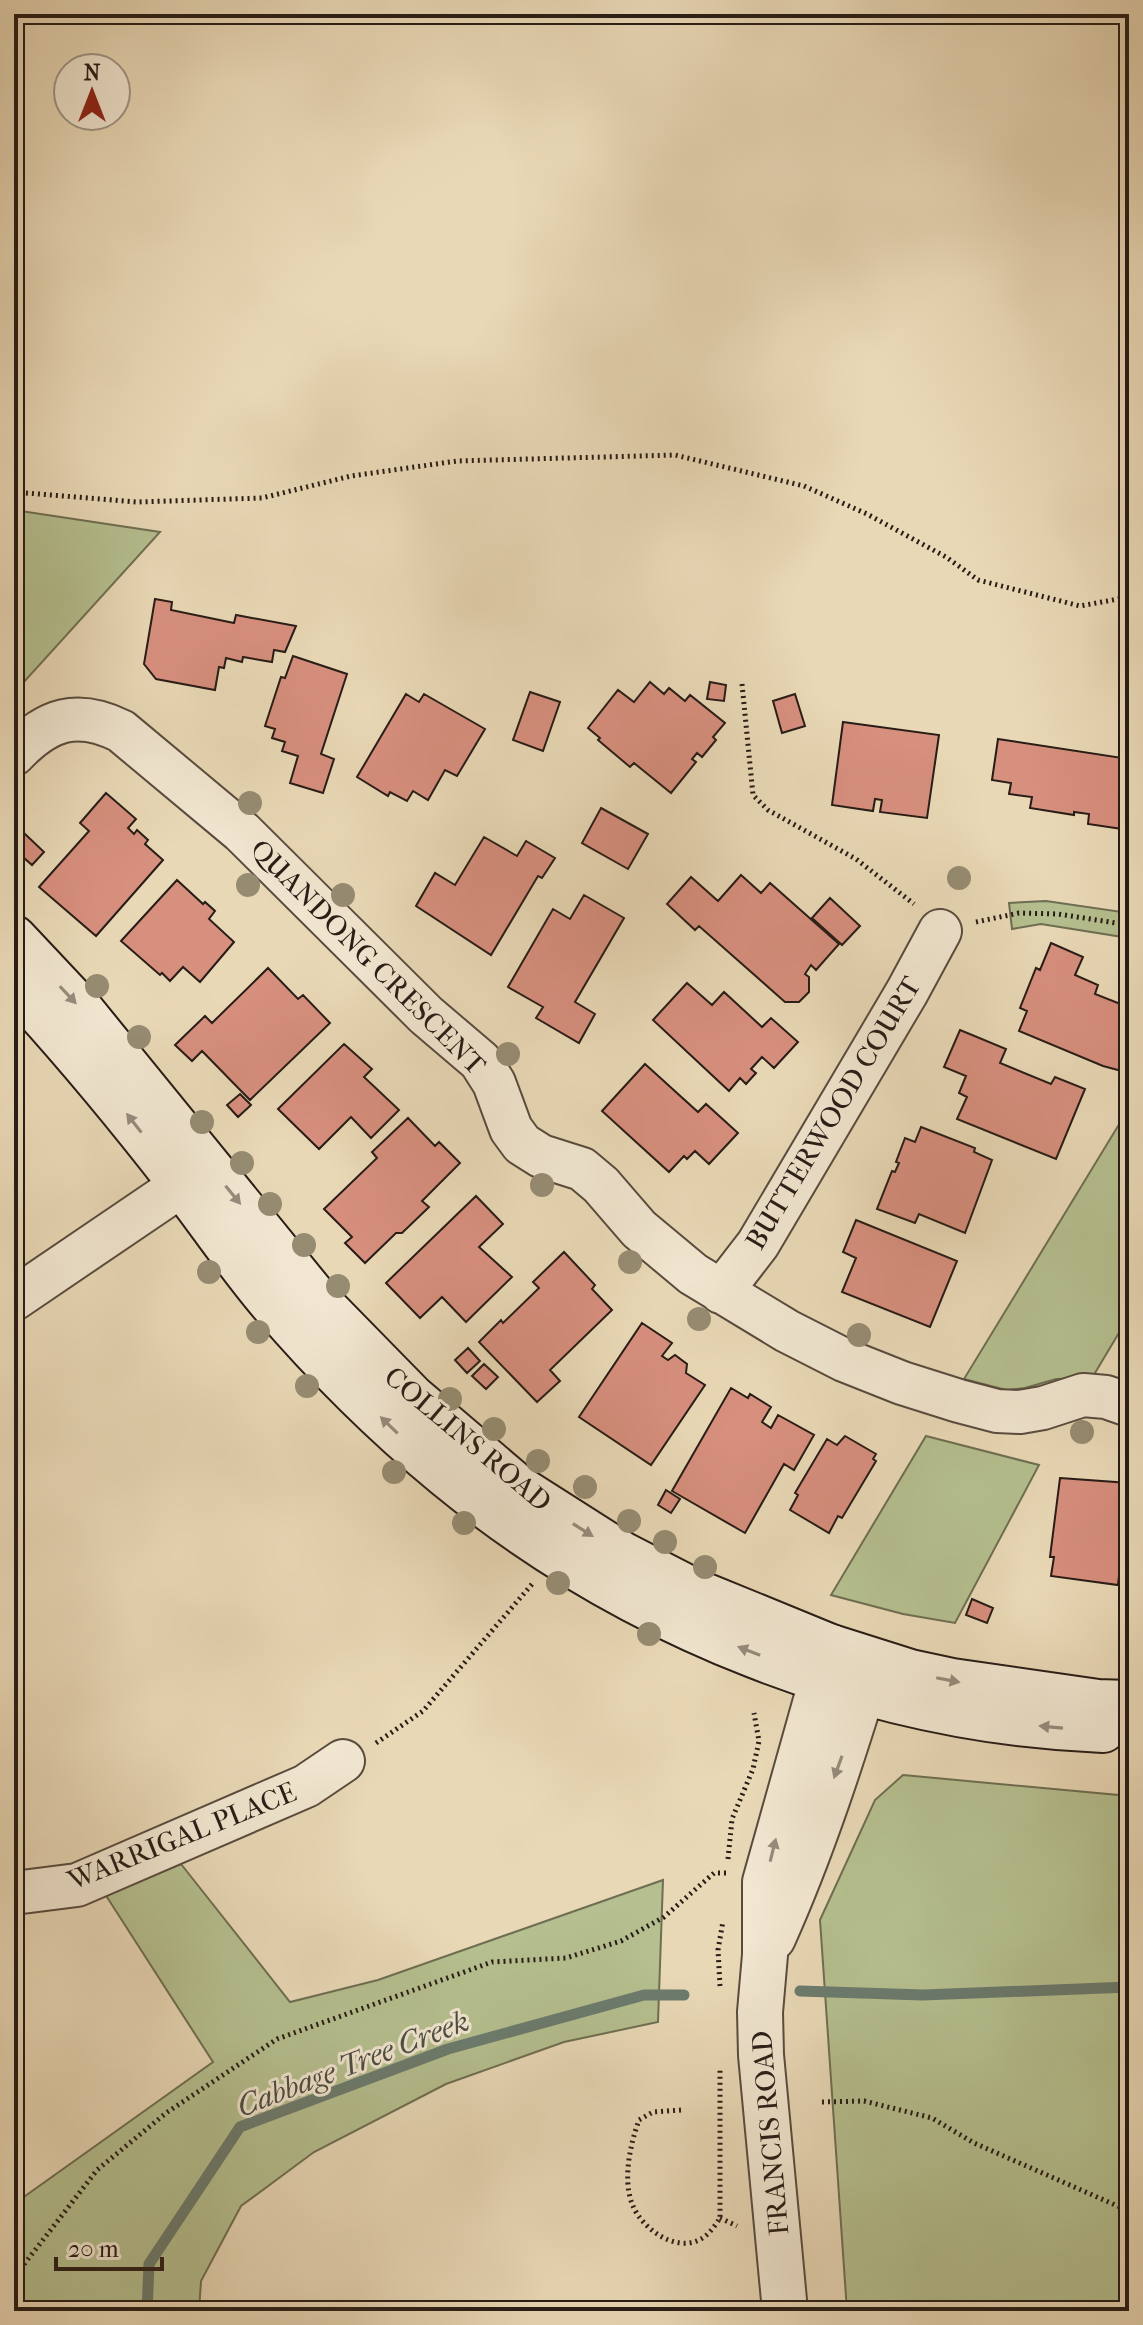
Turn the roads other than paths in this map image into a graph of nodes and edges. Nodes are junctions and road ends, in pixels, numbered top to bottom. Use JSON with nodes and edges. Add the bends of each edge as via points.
{"nodes":[{"id":1,"x":14,"y":754,"type":"edge"},
{"id":2,"x":940,"y":931,"type":"road end"},
{"id":3,"x":14,"y":938,"type":"edge"},
{"id":4,"x":14,"y":985,"type":"edge"},
{"id":5,"x":182,"y":1185,"type":"junction"},
{"id":6,"x":721,"y":1292,"type":"junction"},
{"id":7,"x":14,"y":1299,"type":"edge"},
{"id":8,"x":1129,"y":1405,"type":"edge"},
{"id":9,"x":826,"y":1663,"type":"junction"},
{"id":10,"x":867,"y":1677,"type":"junction"},
{"id":11,"x":1129,"y":1703,"type":"edge"},
{"id":12,"x":1129,"y":1731,"type":"edge"},
{"id":13,"x":343,"y":1761,"type":"road end"},
{"id":14,"x":14,"y":1893,"type":"edge"},
{"id":15,"x":765,"y":1955,"type":"junction"},
{"id":16,"x":785,"y":2311,"type":"edge"}],
"edges":[{"from":1,"to":6,"type":"street","name":"QUANDONG CRESCENT","via":[[61,721],[84,718],[121,731],[242,832],[480,1061],[522,1144],[582,1169],[639,1229]]},
{"from":2,"to":6,"type":"street","name":"BUTTERWOOD COURT","via":[[758,1244]]},
{"from":3,"to":9,"type":"main road","name":"COLLINS ROAD","one_way":true,"via":[[77,1005],[318,1301],[461,1441],[520,1489],[622,1554]]},
{"from":5,"to":4,"type":"main road","name":"COLLINS ROAD","one_way":true},
{"from":5,"to":7,"type":"street"},
{"from":9,"to":5,"type":"main road","name":"COLLINS ROAD","one_way":true,"via":[[710,1636],[628,1596],[544,1546],[447,1476],[394,1429],[270,1300]]},
{"from":6,"to":8,"type":"street","name":"QUANDONG CRESCENT","via":[[844,1360],[959,1401],[1020,1412],[1083,1395]]},
{"from":9,"to":10,"type":"main road","name":"COLLINS ROAD"},
{"from":15,"to":9,"type":"main road","name":"FRANCIS ROAD","one_way":true,"via":[[765,1882]]},
{"from":10,"to":11,"type":"main road","name":"COLLINS ROAD","one_way":true,"via":[[952,1681]]},
{"from":12,"to":10,"type":"main road","name":"COLLINS ROAD","one_way":true,"via":[[1028,1725],[936,1711]]},
{"from":10,"to":15,"type":"main road","name":"FRANCIS ROAD","one_way":true,"via":[[795,1889]]},
{"from":13,"to":14,"type":"street","name":"WARRIGAL PLACE","via":[[306,1786],[77,1885]]},
{"from":15,"to":16,"type":"main road","name":"FRANCIS ROAD","via":[[761,2055]]}]}
